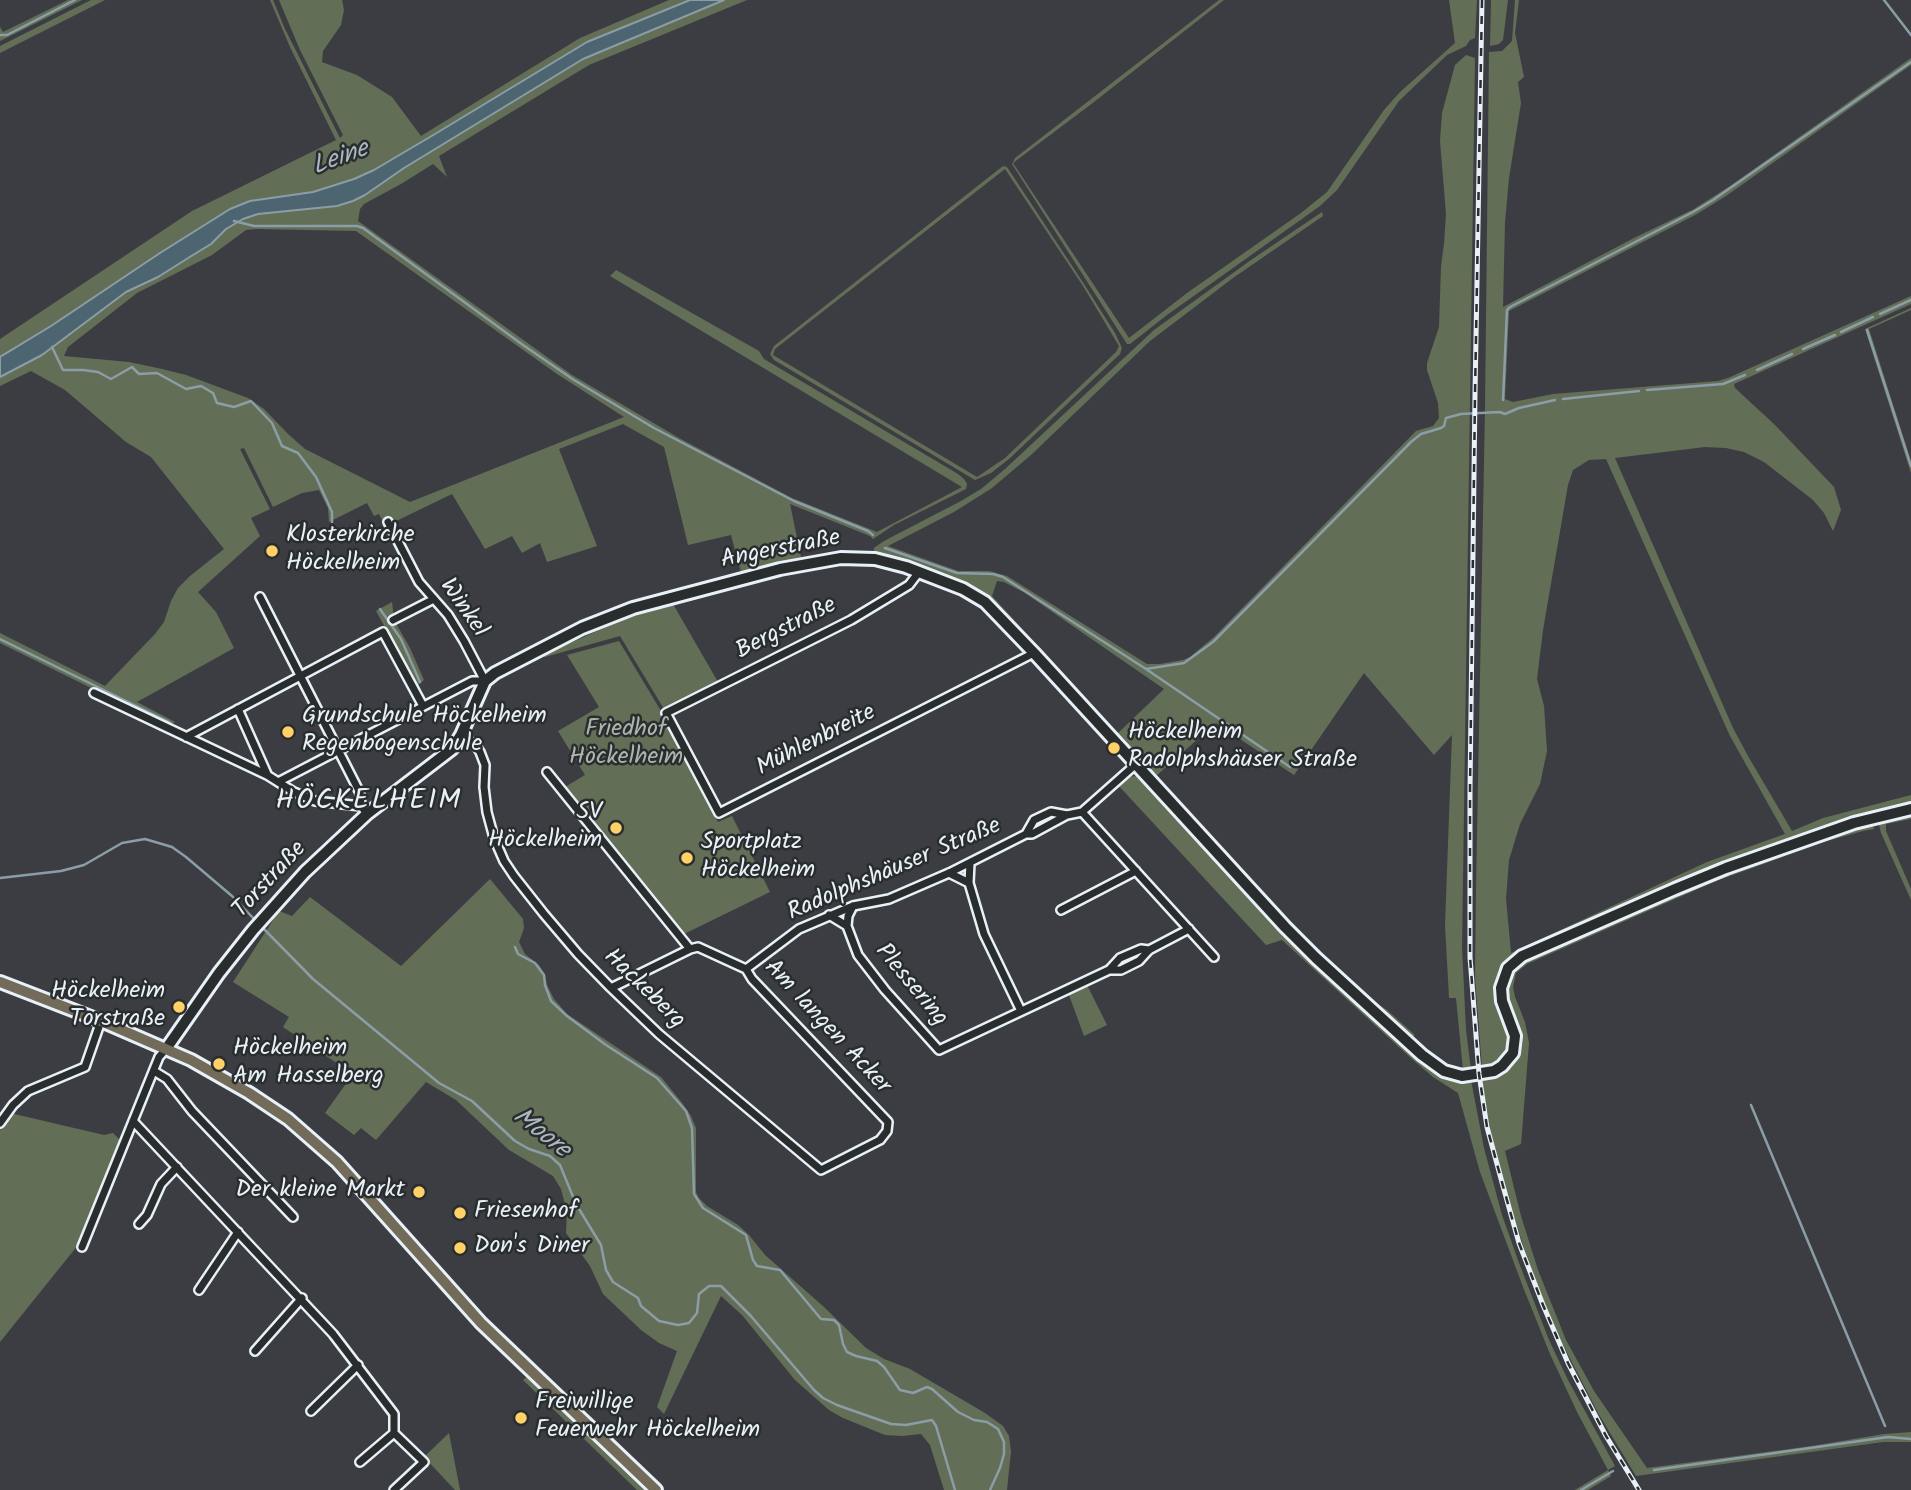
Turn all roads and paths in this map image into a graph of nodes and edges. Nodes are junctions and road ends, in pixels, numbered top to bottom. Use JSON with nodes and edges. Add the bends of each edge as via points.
{"nodes":[{"id":1,"x":388,"y":522,"type":"dead end"},
{"id":2,"x":919,"y":572,"type":"junction"},
{"id":3,"x":260,"y":597,"type":"dead end"},
{"id":4,"x":434,"y":599,"type":"junction"},
{"id":5,"x":393,"y":620,"type":"dead end"},
{"id":6,"x":1034,"y":653,"type":"junction"},
{"id":7,"x":300,"y":676,"type":"junction"},
{"id":8,"x":485,"y":681,"type":"junction"},
{"id":9,"x":94,"y":692,"type":"dead end"},
{"id":10,"x":423,"y":706,"type":"junction"},
{"id":11,"x":238,"y":709,"type":"junction"},
{"id":12,"x":666,"y":713,"type":"joint"},
{"id":13,"x":461,"y":735,"type":"junction"},
{"id":14,"x":186,"y":737,"type":"junction"},
{"id":15,"x":338,"y":750,"type":"junction"},
{"id":16,"x":1135,"y":765,"type":"junction"},
{"id":17,"x":547,"y":772,"type":"dead end"},
{"id":18,"x":267,"y":775,"type":"junction"},
{"id":19,"x":278,"y":782,"type":"junction"},
{"id":20,"x":1911,"y":809,"type":"edge"},
{"id":21,"x":364,"y":810,"type":"junction"},
{"id":22,"x":1082,"y":812,"type":"junction"},
{"id":23,"x":970,"y":863,"type":"junction"},
{"id":24,"x":1136,"y":871,"type":"junction"},
{"id":25,"x":949,"y":873,"type":"junction"},
{"id":26,"x":969,"y":883,"type":"junction"},
{"id":27,"x":853,"y":906,"type":"junction"},
{"id":28,"x":1061,"y":910,"type":"dead end"},
{"id":29,"x":829,"y":915,"type":"junction"},
{"id":30,"x":847,"y":926,"type":"junction"},
{"id":31,"x":1189,"y":929,"type":"junction"},
{"id":32,"x":690,"y":949,"type":"junction"},
{"id":33,"x":1214,"y":957,"type":"dead end"},
{"id":34,"x":746,"y":970,"type":"junction"},
{"id":35,"x":0,"y":982,"type":"edge"},
{"id":36,"x":611,"y":988,"type":"junction"},
{"id":37,"x":1021,"y":1011,"type":"junction"},
{"id":38,"x":101,"y":1021,"type":"junction"},
{"id":39,"x":166,"y":1049,"type":"junction"},
{"id":40,"x":154,"y":1071,"type":"junction"},
{"id":41,"x":133,"y":1121,"type":"junction"},
{"id":42,"x":0,"y":1123,"type":"edge"},
{"id":43,"x":887,"y":1131,"type":"joint"},
{"id":44,"x":177,"y":1167,"type":"junction"},
{"id":45,"x":293,"y":1217,"type":"dead end"},
{"id":46,"x":139,"y":1224,"type":"dead end"},
{"id":47,"x":238,"y":1232,"type":"junction"},
{"id":48,"x":82,"y":1247,"type":"dead end"},
{"id":49,"x":199,"y":1290,"type":"dead end"},
{"id":50,"x":302,"y":1298,"type":"junction"},
{"id":51,"x":255,"y":1350,"type":"dead end"},
{"id":52,"x":358,"y":1365,"type":"junction"},
{"id":53,"x":311,"y":1411,"type":"dead end"},
{"id":54,"x":394,"y":1433,"type":"junction"},
{"id":55,"x":360,"y":1462,"type":"dead end"},
{"id":56,"x":394,"y":1490,"type":"edge"},
{"id":57,"x":656,"y":1490,"type":"edge"}],
"edges":[{"from":1,"to":4,"type":"street","name":"Winkel","via":[[419,582]]},
{"from":2,"to":6,"type":"street","name":"Angerstraße","via":[[985,602]]},
{"from":2,"to":8,"type":"street","name":"Angerstraße","via":[[862,558],[780,569],[633,608],[582,628]]},
{"from":2,"to":12,"type":"street","name":"Bergstraße","via":[[909,585],[851,620]]},
{"from":3,"to":7,"type":"street"},
{"from":4,"to":5,"type":"street"},
{"from":4,"to":8,"type":"street","name":"Winkel"},
{"from":6,"to":12,"type":"street","name":"Mühlenbreite","via":[[719,813]]},
{"from":6,"to":16,"type":"street","name":"Angerstraße"},
{"from":7,"to":10,"type":"street","via":[[383,632]]},
{"from":7,"to":11,"type":"street"},
{"from":7,"to":15,"type":"street"},
{"from":8,"to":10,"type":"street","via":[[471,681]]},
{"from":8,"to":13,"type":"street"},
{"from":9,"to":14,"type":"street"},
{"from":10,"to":15,"type":"street"},
{"from":11,"to":14,"type":"street"},
{"from":11,"to":18,"type":"street"},
{"from":13,"to":21,"type":"street","name":"Torstraße","via":[[440,760]]},
{"from":13,"to":36,"type":"street","name":"Hackeberg","via":[[483,757],[486,812],[504,861],[544,914]]},
{"from":14,"to":18,"type":"street"},
{"from":15,"to":19,"type":"street"},
{"from":15,"to":21,"type":"street"},
{"from":16,"to":20,"type":"street","name":"Angerstraße","via":[[1316,958],[1422,1055],[1444,1071],[1462,1076],[1494,1071],[1513,1053],[1515,1036],[1501,988],[1508,968],[1522,957],[1726,868],[1854,823]]},
{"from":16,"to":22,"type":"street"},
{"from":17,"to":32,"type":"street"},
{"from":18,"to":19,"type":"street"},
{"from":19,"to":21,"type":"street","via":[[315,801]]},
{"from":21,"to":39,"type":"street","name":"Torstraße","via":[[262,919]]},
{"from":22,"to":23,"type":"street","name":"Radolphshäuser Straße","via":[[1051,812],[1034,820],[1026,834]]},
{"from":22,"to":24,"type":"street"},
{"from":23,"to":25,"type":"street","name":"Radolphshäuser Straße"},
{"from":23,"to":26,"type":"street"},
{"from":24,"to":28,"type":"street"},
{"from":24,"to":31,"type":"street"},
{"from":25,"to":26,"type":"street"},
{"from":25,"to":27,"type":"street","name":"Radolphshäuser Straße","via":[[889,899]]},
{"from":26,"to":37,"type":"street","via":[[984,934]]},
{"from":27,"to":29,"type":"street","name":"Radolphshäuser Straße"},
{"from":27,"to":30,"type":"street","name":"Plessering"},
{"from":29,"to":30,"type":"street","name":"Plessering"},
{"from":29,"to":34,"type":"street","name":"Radolphshäuser Straße","via":[[799,929]]},
{"from":30,"to":37,"type":"street","name":"Plessering","via":[[858,955],[878,982],[939,1050]]},
{"from":31,"to":33,"type":"street"},
{"from":31,"to":37,"type":"street","via":[[1121,970],[1109,970]]},
{"from":32,"to":34,"type":"street","name":"Am langen Acker","via":[[698,947]]},
{"from":32,"to":36,"type":"street"},
{"from":34,"to":43,"type":"street","name":"Am langen Acker","via":[[888,1122]]},
{"from":35,"to":38,"type":"main road"},
{"from":36,"to":43,"type":"street","name":"Hackeberg","via":[[821,1170],[880,1140]]},
{"from":38,"to":39,"type":"main road"},
{"from":38,"to":42,"type":"street","via":[[85,1067],[29,1091]]},
{"from":39,"to":40,"type":"street"},
{"from":39,"to":57,"type":"main road","via":[[249,1093],[313,1140],[365,1191],[481,1323]]},
{"from":40,"to":41,"type":"street"},
{"from":40,"to":45,"type":"street","via":[[167,1079]]},
{"from":41,"to":44,"type":"street"},
{"from":41,"to":48,"type":"street"},
{"from":44,"to":46,"type":"street","via":[[161,1184]]},
{"from":44,"to":47,"type":"street"},
{"from":47,"to":49,"type":"street"},
{"from":47,"to":50,"type":"street"},
{"from":50,"to":51,"type":"street"},
{"from":50,"to":52,"type":"street"},
{"from":52,"to":53,"type":"street"},
{"from":52,"to":54,"type":"street","via":[[394,1414]]},
{"from":54,"to":55,"type":"street"},
{"from":54,"to":56,"type":"street","via":[[424,1462]]}]}
